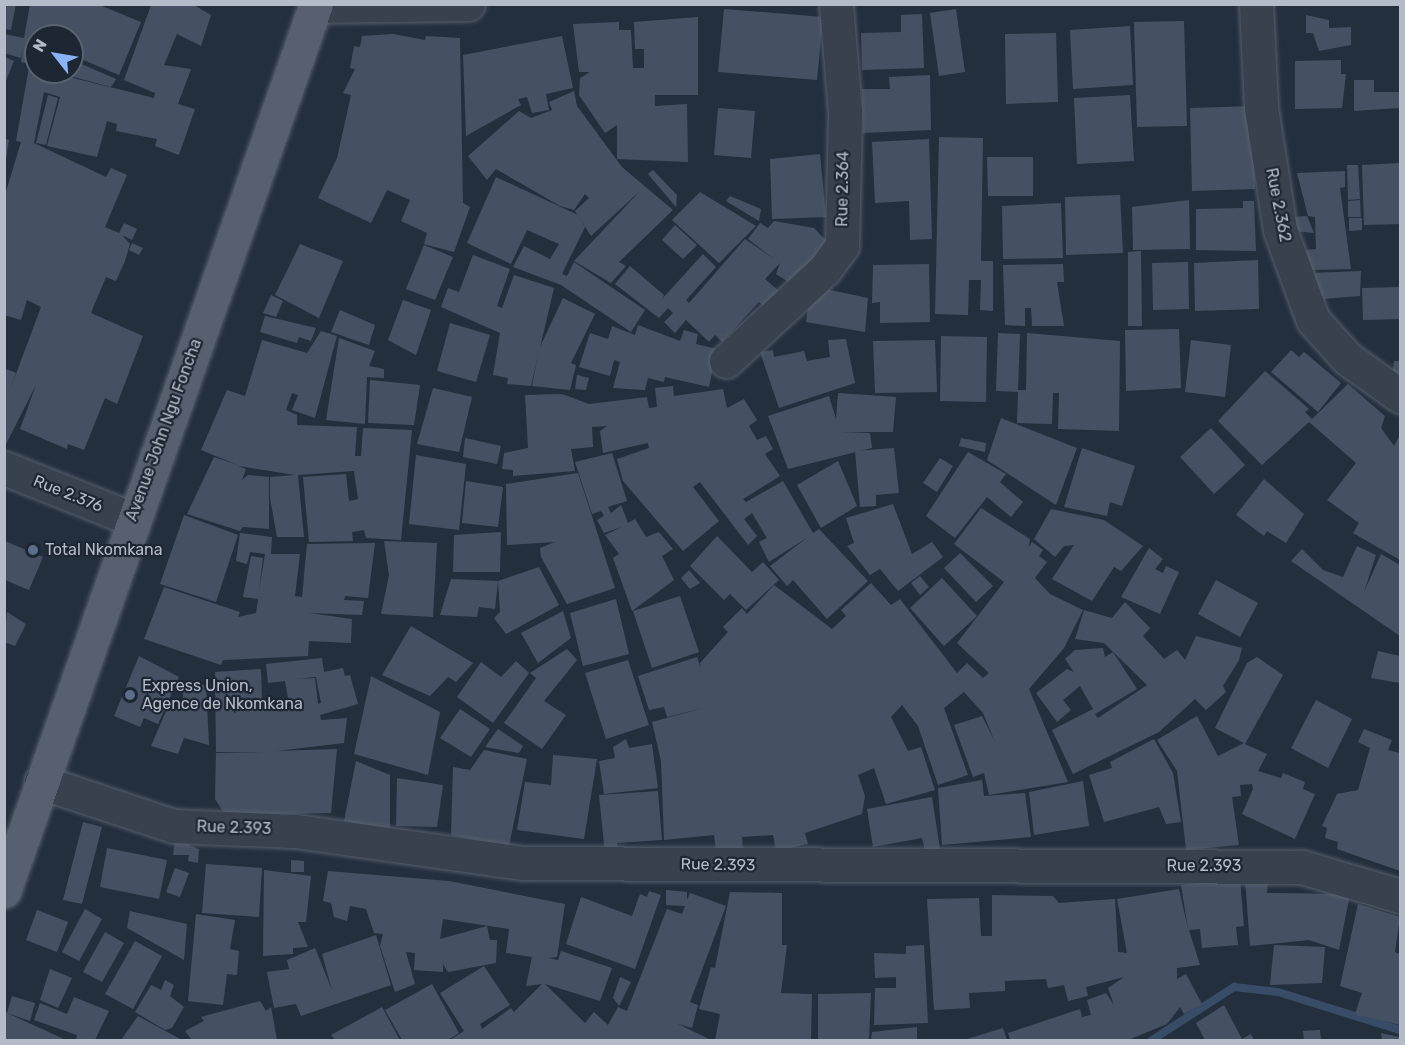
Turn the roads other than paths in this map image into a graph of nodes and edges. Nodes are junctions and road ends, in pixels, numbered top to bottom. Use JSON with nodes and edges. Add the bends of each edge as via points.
{"nodes":[{"id":1,"x":468,"y":4,"type":"edge"},
{"id":2,"x":836,"y":4,"type":"edge"},
{"id":3,"x":1256,"y":4,"type":"edge"},
{"id":4,"x":316,"y":5,"type":"edge"},
{"id":5,"x":726,"y":361,"type":"dead end"},
{"id":6,"x":1401,"y":396,"type":"edge"},
{"id":7,"x":4,"y":468,"type":"edge"},
{"id":8,"x":132,"y":519,"type":"junction"},
{"id":9,"x":41,"y":782,"type":"junction"},
{"id":10,"x":4,"y":891,"type":"edge"},
{"id":11,"x":1401,"y":896,"type":"edge"}],
"edges":[{"from":1,"to":4,"type":"street"},
{"from":2,"to":5,"type":"street","name":"Rue 2.364","via":[[845,112],[842,246],[825,268]]},
{"from":3,"to":6,"type":"street","name":"Rue 2.362","via":[[1261,108],[1280,230],[1313,320],[1348,359]]},
{"from":4,"to":8,"type":"main road","name":"Avenue John Ngu Foncha"},
{"from":7,"to":8,"type":"street","name":"Rue 2.376"},
{"from":8,"to":9,"type":"main road","name":"Avenue John Ngu Foncha"},
{"from":9,"to":10,"type":"main road","name":"Avenue John Ngu Foncha"},
{"from":9,"to":11,"type":"street","name":"Rue 2.393","via":[[173,826],[295,831],[523,863],[1302,867]]}]}
